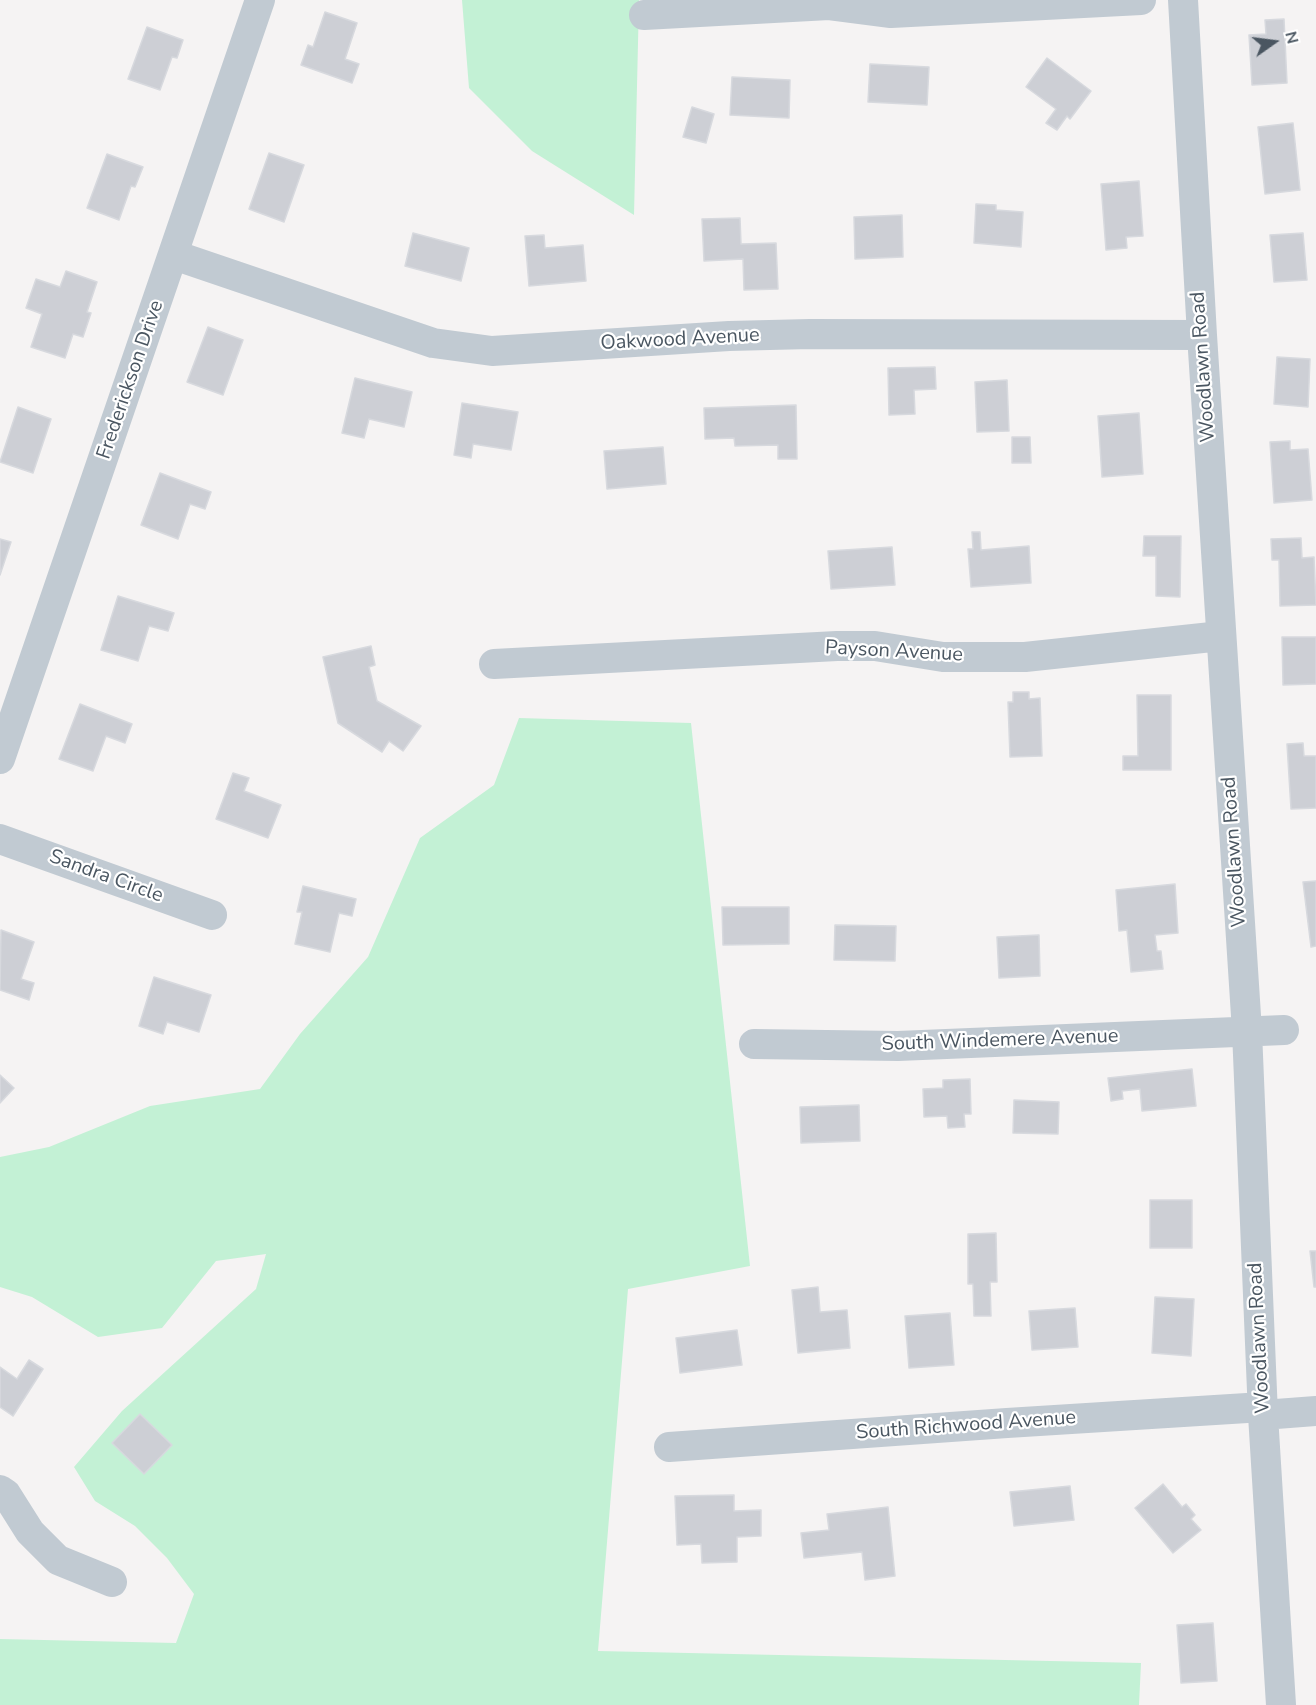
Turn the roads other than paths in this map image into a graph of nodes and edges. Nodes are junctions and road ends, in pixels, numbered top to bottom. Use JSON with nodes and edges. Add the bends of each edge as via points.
{"nodes":[{"id":1,"x":260,"y":0,"type":"edge"},
{"id":2,"x":1140,"y":0,"type":"edge"},
{"id":3,"x":1183,"y":0,"type":"edge"},
{"id":4,"x":644,"y":15,"type":"dead end"},
{"id":5,"x":174,"y":255,"type":"junction"},
{"id":6,"x":1202,"y":335,"type":"junction"},
{"id":7,"x":1221,"y":636,"type":"junction"},
{"id":8,"x":494,"y":663,"type":"dead end"},
{"id":9,"x":0,"y":759,"type":"edge"},
{"id":10,"x":0,"y":839,"type":"edge"},
{"id":11,"x":212,"y":915,"type":"dead end"},
{"id":12,"x":1284,"y":1030,"type":"dead end"},
{"id":13,"x":1247,"y":1031,"type":"junction"},
{"id":14,"x":754,"y":1044,"type":"dead end"},
{"id":15,"x":1263,"y":1411,"type":"junction"},
{"id":16,"x":1316,"y":1412,"type":"edge"},
{"id":17,"x":669,"y":1447,"type":"dead end"},
{"id":18,"x":0,"y":1490,"type":"edge"},
{"id":19,"x":112,"y":1582,"type":"dead end"},
{"id":20,"x":1281,"y":1705,"type":"edge"}],
"edges":[{"from":1,"to":5,"type":"street","name":"Frederickson Drive"},
{"from":2,"to":4,"type":"street","via":[[891,13],[829,5]]},
{"from":3,"to":6,"type":"street","name":"Woodlawn Road"},
{"from":5,"to":6,"type":"street","name":"Oakwood Avenue","via":[[433,343],[482,350],[810,334]]},
{"from":5,"to":9,"type":"street","name":"Frederickson Drive"},
{"from":6,"to":7,"type":"street","name":"Woodlawn Road"},
{"from":7,"to":8,"type":"street","name":"Payson Avenue","via":[[1025,657],[943,657],[875,646],[837,646]]},
{"from":7,"to":13,"type":"street","name":"Woodlawn Road"},
{"from":10,"to":11,"type":"street","name":"Sandra Circle"},
{"from":12,"to":13,"type":"street","name":"South Windemere Avenue"},
{"from":13,"to":14,"type":"street","name":"South Windemere Avenue","via":[[898,1046]]},
{"from":13,"to":15,"type":"street","name":"Woodlawn Road"},
{"from":15,"to":16,"type":"street","name":"South Richwood Avenue"},
{"from":15,"to":17,"type":"street","name":"South Richwood Avenue","via":[[1007,1423]]},
{"from":15,"to":20,"type":"street","name":"Woodlawn Road"},
{"from":18,"to":19,"type":"street","via":[[30,1532],[58,1560]]}]}
